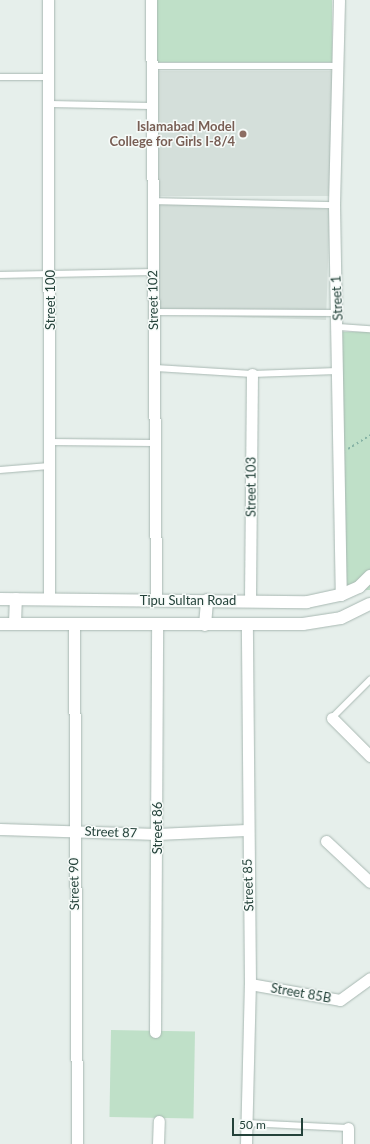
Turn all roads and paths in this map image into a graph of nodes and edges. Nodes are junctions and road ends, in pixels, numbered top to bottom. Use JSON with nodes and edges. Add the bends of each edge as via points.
{"nodes":[{"id":1,"x":48,"y":0,"type":"edge"},
{"id":2,"x":151,"y":0,"type":"edge"},
{"id":3,"x":339,"y":0,"type":"edge"},
{"id":4,"x":151,"y":66,"type":"junction"},
{"id":5,"x":337,"y":66,"type":"junction"},
{"id":6,"x":0,"y":77,"type":"edge"},
{"id":7,"x":49,"y":77,"type":"junction"},
{"id":8,"x":50,"y":104,"type":"junction"},
{"id":9,"x":150,"y":106,"type":"junction"},
{"id":10,"x":151,"y":201,"type":"junction"},
{"id":11,"x":334,"y":205,"type":"junction"},
{"id":12,"x":152,"y":272,"type":"junction"},
{"id":13,"x":51,"y":273,"type":"junction"},
{"id":14,"x":0,"y":275,"type":"edge"},
{"id":15,"x":152,"y":312,"type":"junction"},
{"id":16,"x":338,"y":313,"type":"junction"},
{"id":17,"x":339,"y":327,"type":"junction"},
{"id":18,"x":370,"y":328,"type":"edge"},
{"id":19,"x":156,"y":368,"type":"junction"},
{"id":20,"x":338,"y":371,"type":"junction"},
{"id":21,"x":252,"y":374,"type":"junction"},
{"id":22,"x":370,"y":435,"type":"edge"},
{"id":23,"x":49,"y":442,"type":"junction"},
{"id":24,"x":153,"y":443,"type":"junction"},
{"id":25,"x":343,"y":451,"type":"dead end"},
{"id":26,"x":49,"y":466,"type":"junction"},
{"id":27,"x":0,"y":470,"type":"edge"},
{"id":28,"x":370,"y":576,"type":"edge"},
{"id":29,"x":341,"y":595,"type":"junction"},
{"id":30,"x":0,"y":599,"type":"edge"},
{"id":31,"x":16,"y":599,"type":"junction"},
{"id":32,"x":49,"y":599,"type":"junction"},
{"id":33,"x":156,"y":599,"type":"junction"},
{"id":34,"x":207,"y":600,"type":"junction"},
{"id":35,"x":250,"y":600,"type":"junction"},
{"id":36,"x":370,"y":606,"type":"edge"},
{"id":37,"x":0,"y":624,"type":"edge"},
{"id":38,"x":15,"y":624,"type":"junction"},
{"id":39,"x":74,"y":624,"type":"junction"},
{"id":40,"x":158,"y":624,"type":"junction"},
{"id":41,"x":205,"y":625,"type":"junction"},
{"id":42,"x":247,"y":625,"type":"junction"},
{"id":43,"x":370,"y":680,"type":"edge"},
{"id":44,"x":332,"y":718,"type":"joint"},
{"id":45,"x":370,"y":756,"type":"edge"},
{"id":46,"x":0,"y":829,"type":"edge"},
{"id":47,"x":246,"y":830,"type":"junction"},
{"id":48,"x":74,"y":831,"type":"junction"},
{"id":49,"x":157,"y":834,"type":"junction"},
{"id":50,"x":326,"y":840,"type":"dead end"},
{"id":51,"x":370,"y":882,"type":"edge"},
{"id":52,"x":370,"y":978,"type":"edge"},
{"id":53,"x":250,"y":984,"type":"junction"},
{"id":54,"x":156,"y":1032,"type":"dead end"},
{"id":55,"x":159,"y":1121,"type":"dead end"},
{"id":56,"x":246,"y":1122,"type":"junction"},
{"id":57,"x":348,"y":1128,"type":"joint"},
{"id":58,"x":77,"y":1144,"type":"edge"},
{"id":59,"x":158,"y":1144,"type":"edge"},
{"id":60,"x":246,"y":1144,"type":"edge"},
{"id":61,"x":348,"y":1144,"type":"edge"}],
"edges":[{"from":1,"to":7,"type":"street","name":"Street 100"},
{"from":2,"to":4,"type":"street","name":"Street 102"},
{"from":3,"to":5,"type":"street","name":"Street 1"},
{"from":4,"to":5,"type":"lane"},
{"from":4,"to":9,"type":"street","name":"Street 102"},
{"from":5,"to":11,"type":"street","name":"Street 1"},
{"from":6,"to":7,"type":"lane"},
{"from":7,"to":8,"type":"street","name":"Street 100"},
{"from":8,"to":9,"type":"lane"},
{"from":8,"to":13,"type":"street","name":"Street 100"},
{"from":9,"to":10,"type":"street","name":"Street 102"},
{"from":10,"to":11,"type":"lane"},
{"from":10,"to":12,"type":"street","name":"Street 102"},
{"from":11,"to":16,"type":"street","name":"Street 1"},
{"from":12,"to":13,"type":"lane"},
{"from":12,"to":15,"type":"street","name":"Street 102"},
{"from":13,"to":14,"type":"lane"},
{"from":13,"to":23,"type":"street","name":"Street 100"},
{"from":15,"to":16,"type":"lane"},
{"from":15,"to":19,"type":"street","name":"Street 102"},
{"from":16,"to":17,"type":"street","name":"Street 1"},
{"from":17,"to":18,"type":"lane"},
{"from":17,"to":20,"type":"street","name":"Street 1"},
{"from":19,"to":21,"type":"lane"},
{"from":19,"to":24,"type":"street","name":"Street 102"},
{"from":20,"to":21,"type":"lane"},
{"from":20,"to":29,"type":"street","name":"Street 1"},
{"from":21,"to":35,"type":"street","name":"Street 103"},
{"from":22,"to":25,"type":"path"},
{"from":23,"to":24,"type":"lane"},
{"from":23,"to":26,"type":"street","name":"Street 100"},
{"from":24,"to":33,"type":"street","name":"Street 102"},
{"from":26,"to":27,"type":"lane"},
{"from":26,"to":32,"type":"street","name":"Street 100"},
{"from":28,"to":29,"type":"street","name":"Tipu Sultan Road","via":[[360,587]]},
{"from":29,"to":35,"type":"street","name":"Tipu Sultan Road","via":[[308,602]]},
{"from":30,"to":31,"type":"street","name":"Tipu Sultan Road"},
{"from":31,"to":32,"type":"street","name":"Tipu Sultan Road"},
{"from":31,"to":38,"type":"street"},
{"from":32,"to":33,"type":"street","name":"Tipu Sultan Road"},
{"from":33,"to":34,"type":"street","name":"Tipu Sultan Road"},
{"from":34,"to":35,"type":"street","name":"Tipu Sultan Road"},
{"from":34,"to":41,"type":"street"},
{"from":36,"to":42,"type":"street","name":"Tipu Sultan Road","via":[[341,618],[303,624]]},
{"from":37,"to":38,"type":"street","name":"Tipu Sultan Road"},
{"from":38,"to":39,"type":"street","name":"Tipu Sultan Road"},
{"from":39,"to":40,"type":"street","name":"Tipu Sultan Road"},
{"from":39,"to":48,"type":"street","name":"Street 90"},
{"from":40,"to":41,"type":"street","name":"Tipu Sultan Road"},
{"from":40,"to":49,"type":"street","name":"Street 86"},
{"from":41,"to":42,"type":"street","name":"Tipu Sultan Road"},
{"from":42,"to":47,"type":"street","name":"Street 85"},
{"from":43,"to":44,"type":"lane"},
{"from":44,"to":45,"type":"street"},
{"from":46,"to":48,"type":"street","name":"Street 87"},
{"from":47,"to":49,"type":"street","name":"Street 87"},
{"from":47,"to":53,"type":"street","name":"Street 85"},
{"from":48,"to":49,"type":"street","name":"Street 87"},
{"from":48,"to":58,"type":"street","name":"Street 90"},
{"from":49,"to":54,"type":"street","name":"Street 86"},
{"from":50,"to":51,"type":"street"},
{"from":52,"to":53,"type":"street","name":"Street 85B","via":[[340,1000]]},
{"from":53,"to":56,"type":"street","name":"Street 85"},
{"from":55,"to":59,"type":"street"},
{"from":56,"to":57,"type":"lane"},
{"from":56,"to":60,"type":"street","name":"Street 85"},
{"from":57,"to":61,"type":"street"}]}
